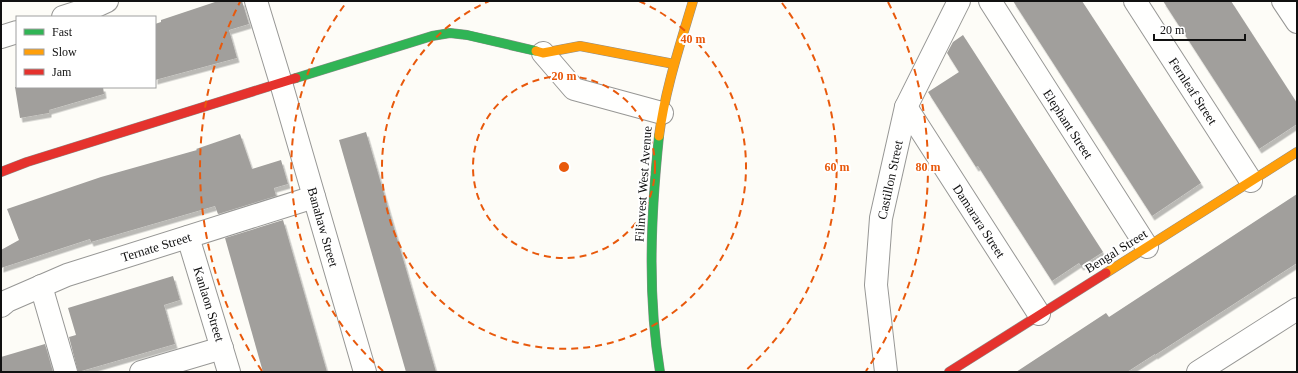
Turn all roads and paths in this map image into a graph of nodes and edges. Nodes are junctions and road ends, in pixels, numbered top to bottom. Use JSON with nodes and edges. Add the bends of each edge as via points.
{"nodes":[{"id":1,"x":107,"y":1,"type":"edge"},
{"id":2,"x":256,"y":1,"type":"edge"},
{"id":3,"x":693,"y":1,"type":"edge"},
{"id":4,"x":959,"y":1,"type":"edge"},
{"id":5,"x":990,"y":1,"type":"edge"},
{"id":6,"x":1135,"y":1,"type":"edge"},
{"id":7,"x":1283,"y":1,"type":"edge"},
{"id":8,"x":66,"y":16,"type":"edge"},
{"id":9,"x":1297,"y":22,"type":"edge"},
{"id":10,"x":16,"y":32,"type":"edge"},
{"id":11,"x":1,"y":37,"type":"edge"},
{"id":12,"x":544,"y":53,"type":"junction"},
{"id":13,"x":674,"y":64,"type":"junction"},
{"id":14,"x":281,"y":82,"type":"junction"},
{"id":15,"x":906,"y":107,"type":"junction"},
{"id":16,"x":662,"y":113,"type":"junction"},
{"id":17,"x":1297,"y":152,"type":"edge"},
{"id":18,"x":1,"y":172,"type":"edge"},
{"id":19,"x":1251,"y":181,"type":"junction"},
{"id":20,"x":314,"y":197,"type":"junction"},
{"id":21,"x":188,"y":237,"type":"junction"},
{"id":22,"x":1147,"y":247,"type":"junction"},
{"id":23,"x":41,"y":286,"type":"junction"},
{"id":24,"x":1,"y":306,"type":"edge"},
{"id":25,"x":1297,"y":309,"type":"edge"},
{"id":26,"x":1040,"y":314,"type":"junction"},
{"id":27,"x":222,"y":348,"type":"junction"},
{"id":28,"x":66,"y":372,"type":"edge"},
{"id":29,"x":141,"y":372,"type":"edge"},
{"id":30,"x":229,"y":372,"type":"edge"},
{"id":31,"x":365,"y":372,"type":"edge"},
{"id":32,"x":660,"y":372,"type":"edge"},
{"id":33,"x":886,"y":372,"type":"edge"},
{"id":34,"x":949,"y":372,"type":"edge"},
{"id":35,"x":1198,"y":372,"type":"edge"}],
"edges":[{"from":1,"to":8,"type":"street"},
{"from":2,"to":14,"type":"street","name":"Banahaw Street"},
{"from":3,"to":13,"type":"street","name":"Filinvest West Avenue"},
{"from":4,"to":15,"type":"street","name":"Castillon Street"},
{"from":5,"to":22,"type":"street","name":"Elephant Street"},
{"from":6,"to":19,"type":"street","name":"Fernleaf Street"},
{"from":7,"to":9,"type":"street"},
{"from":10,"to":11,"type":"street"},
{"from":12,"to":13,"type":"street","via":[[580,46]]},
{"from":12,"to":14,"type":"street","via":[[450,33],[432,36]]},
{"from":12,"to":16,"type":"street","via":[[574,89]]},
{"from":13,"to":16,"type":"street","name":"Filinvest West Avenue"},
{"from":14,"to":18,"type":"street"},
{"from":14,"to":20,"type":"street","name":"Banahaw Street"},
{"from":15,"to":26,"type":"street","name":"Damarara Street"},
{"from":15,"to":33,"type":"street","name":"Castillon Street","via":[[882,218],[876,285]]},
{"from":16,"to":32,"type":"street","name":"Filinvest West Avenue","via":[[654,185],[651,268],[655,342]]},
{"from":17,"to":19,"type":"street","name":"Bengal Street"},
{"from":19,"to":22,"type":"street","name":"Bengal Street"},
{"from":20,"to":21,"type":"street","name":"Ternate Street"},
{"from":20,"to":31,"type":"street","name":"Banahaw Street"},
{"from":21,"to":23,"type":"street","name":"Ternate Street","via":[[68,274]]},
{"from":21,"to":27,"type":"street","name":"Kanlaon Street"},
{"from":22,"to":26,"type":"street","name":"Bengal Street"},
{"from":23,"to":24,"type":"street","name":"Ternate Street"},
{"from":23,"to":28,"type":"street"},
{"from":25,"to":35,"type":"street"},
{"from":26,"to":34,"type":"street","name":"Bengal Street"},
{"from":27,"to":29,"type":"street"},
{"from":27,"to":30,"type":"street","name":"Kanlaon Street"}]}
